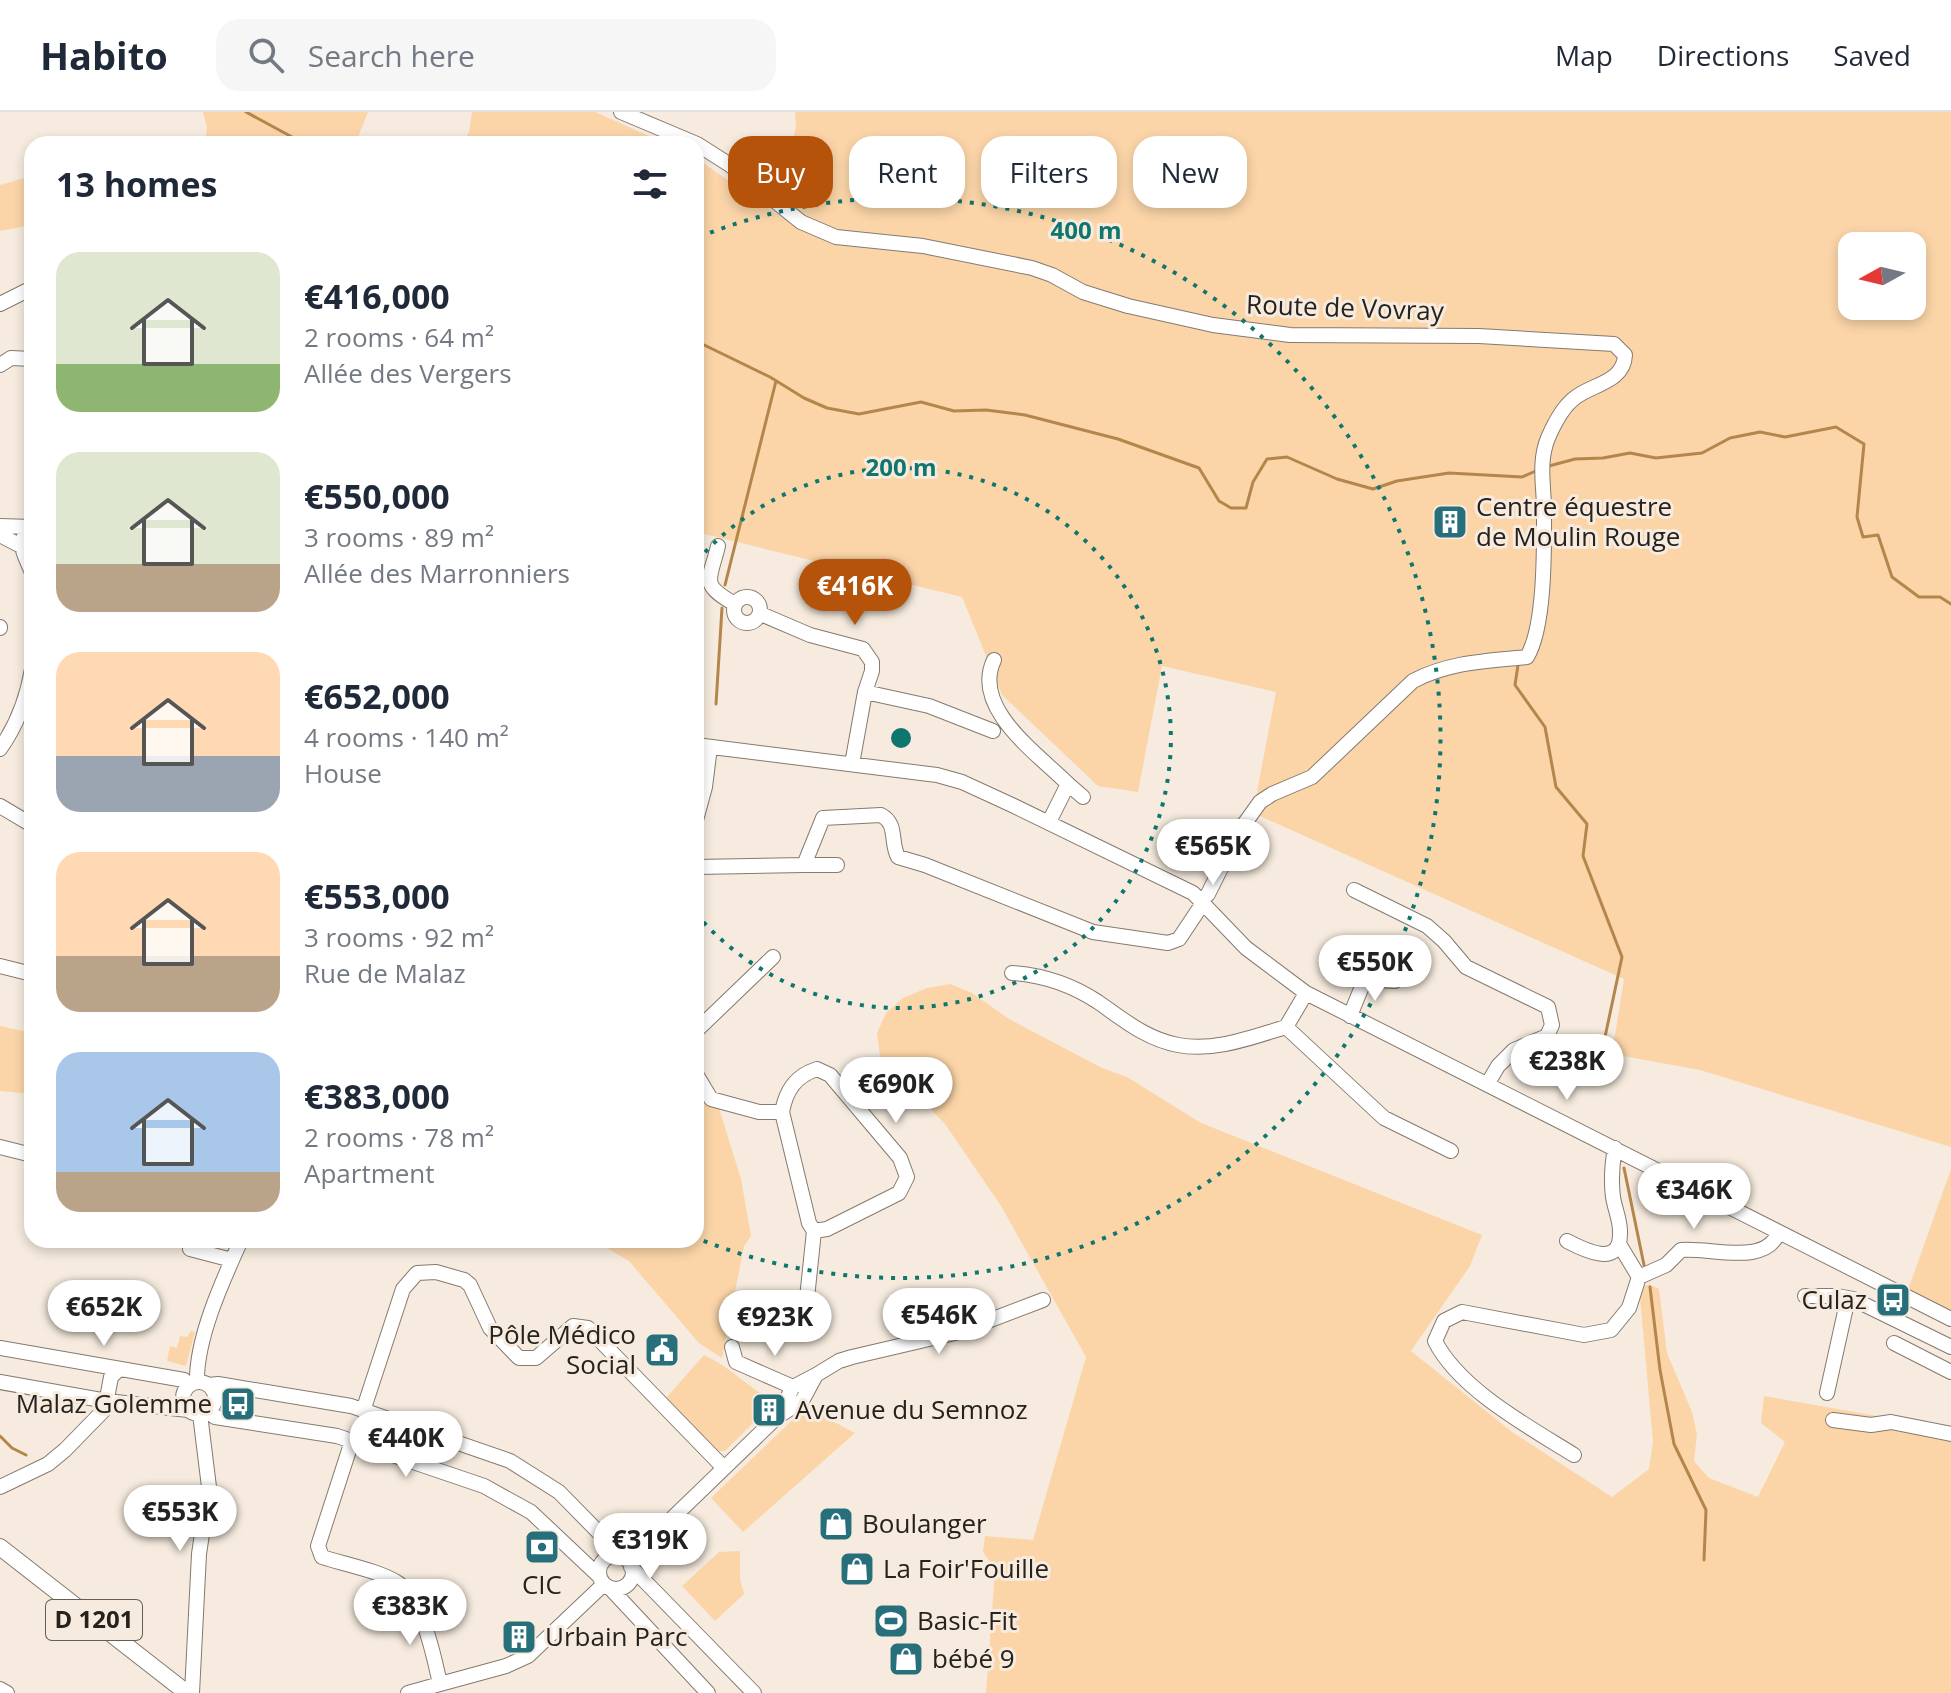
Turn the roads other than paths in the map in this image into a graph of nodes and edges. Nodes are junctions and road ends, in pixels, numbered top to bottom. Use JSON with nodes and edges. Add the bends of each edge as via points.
{"nodes":[{"id":1,"x":621,"y":112,"type":"edge"},
{"id":2,"x":678,"y":136,"type":"edge"},
{"id":3,"x":704,"y":148,"type":"edge"},
{"id":4,"x":24,"y":292,"type":"edge"},
{"id":5,"x":0,"y":304,"type":"edge"},
{"id":6,"x":24,"y":359,"type":"edge"},
{"id":7,"x":0,"y":365,"type":"edge"},
{"id":8,"x":0,"y":526,"type":"edge"},
{"id":9,"x":24,"y":527,"type":"edge"},
{"id":10,"x":0,"y":535,"type":"edge"},
{"id":11,"x":718,"y":546,"type":"dead end"},
{"id":12,"x":24,"y":556,"type":"edge"},
{"id":13,"x":994,"y":660,"type":"dead end"},
{"id":14,"x":865,"y":692,"type":"junction"},
{"id":15,"x":24,"y":702,"type":"edge"},
{"id":16,"x":993,"y":731,"type":"dead end"},
{"id":17,"x":704,"y":746,"type":"edge"},
{"id":18,"x":0,"y":749,"type":"edge"},
{"id":19,"x":852,"y":764,"type":"junction"},
{"id":20,"x":704,"y":766,"type":"edge"},
{"id":21,"x":1068,"y":784,"type":"junction"},
{"id":22,"x":704,"y":791,"type":"edge"},
{"id":23,"x":1083,"y":797,"type":"dead end"},
{"id":24,"x":0,"y":806,"type":"edge"},
{"id":25,"x":24,"y":820,"type":"edge"},
{"id":26,"x":1049,"y":822,"type":"junction"},
{"id":27,"x":804,"y":865,"type":"junction"},
{"id":28,"x":837,"y":865,"type":"dead end"},
{"id":29,"x":704,"y":867,"type":"edge"},
{"id":30,"x":1354,"y":890,"type":"dead end"},
{"id":31,"x":1202,"y":902,"type":"junction"},
{"id":32,"x":773,"y":957,"type":"dead end"},
{"id":33,"x":0,"y":966,"type":"edge"},
{"id":34,"x":24,"y":972,"type":"edge"},
{"id":35,"x":1012,"y":973,"type":"dead end"},
{"id":36,"x":1395,"y":981,"type":"dead end"},
{"id":37,"x":1306,"y":993,"type":"junction"},
{"id":38,"x":1350,"y":1016,"type":"junction"},
{"id":39,"x":704,"y":1023,"type":"edge"},
{"id":40,"x":1286,"y":1027,"type":"junction"},
{"id":41,"x":1488,"y":1083,"type":"junction"},
{"id":42,"x":704,"y":1086,"type":"edge"},
{"id":43,"x":782,"y":1112,"type":"junction"},
{"id":44,"x":0,"y":1147,"type":"edge"},
{"id":45,"x":1615,"y":1148,"type":"junction"},
{"id":46,"x":1451,"y":1151,"type":"dead end"},
{"id":47,"x":24,"y":1153,"type":"edge"},
{"id":48,"x":814,"y":1231,"type":"junction"},
{"id":49,"x":1779,"y":1232,"type":"junction"},
{"id":50,"x":1567,"y":1241,"type":"dead end"},
{"id":51,"x":1619,"y":1244,"type":"junction"},
{"id":52,"x":237,"y":1248,"type":"edge"},
{"id":53,"x":190,"y":1249,"type":"dead end"},
{"id":54,"x":232,"y":1260,"type":"junction"},
{"id":55,"x":1639,"y":1277,"type":"junction"},
{"id":56,"x":1805,"y":1296,"type":"dead end"},
{"id":57,"x":807,"y":1298,"type":"dead end"},
{"id":58,"x":1848,"y":1298,"type":"junction"},
{"id":59,"x":1043,"y":1300,"type":"dead end"},
{"id":60,"x":1951,"y":1319,"type":"edge"},
{"id":61,"x":1894,"y":1343,"type":"dead end"},
{"id":62,"x":732,"y":1347,"type":"dead end"},
{"id":63,"x":1951,"y":1347,"type":"edge"},
{"id":64,"x":0,"y":1348,"type":"edge"},
{"id":65,"x":118,"y":1370,"type":"junction"},
{"id":66,"x":1951,"y":1372,"type":"edge"},
{"id":67,"x":816,"y":1375,"type":"junction"},
{"id":68,"x":0,"y":1382,"type":"edge"},
{"id":69,"x":199,"y":1384,"type":"junction"},
{"id":70,"x":793,"y":1387,"type":"junction"},
{"id":71,"x":1827,"y":1393,"type":"dead end"},
{"id":72,"x":107,"y":1401,"type":"junction"},
{"id":73,"x":363,"y":1411,"type":"junction"},
{"id":74,"x":199,"y":1412,"type":"junction"},
{"id":75,"x":777,"y":1417,"type":"junction"},
{"id":76,"x":1833,"y":1420,"type":"dead end"},
{"id":77,"x":1951,"y":1434,"type":"edge"},
{"id":78,"x":352,"y":1441,"type":"junction"},
{"id":79,"x":1574,"y":1455,"type":"dead end"},
{"id":80,"x":724,"y":1468,"type":"junction"},
{"id":81,"x":0,"y":1487,"type":"edge"},
{"id":82,"x":0,"y":1547,"type":"edge"},
{"id":83,"x":0,"y":1559,"type":"edge"},
{"id":84,"x":626,"y":1561,"type":"junction"},
{"id":85,"x":604,"y":1583,"type":"junction"},
{"id":86,"x":440,"y":1684,"type":"junction"},
{"id":87,"x":0,"y":1689,"type":"edge"},
{"id":88,"x":181,"y":1691,"type":"edge"},
{"id":89,"x":7,"y":1693,"type":"edge"},
{"id":90,"x":408,"y":1693,"type":"edge"},
{"id":91,"x":708,"y":1693,"type":"edge"},
{"id":92,"x":754,"y":1693,"type":"edge"}],
"edges":[{"from":1,"to":2,"type":"street","name":"Route de Vovray"},
{"from":3,"to":31,"type":"street","name":"Route de Vovray","via":[[801,222],[836,237],[923,246],[1032,268],[1128,306],[1290,335],[1479,336],[1614,344],[1625,355],[1612,378],[1574,398],[1558,417],[1541,466],[1539,629],[1527,657],[1455,664],[1413,681],[1312,777],[1260,802]]},
{"from":4,"to":5,"type":"street"},
{"from":6,"to":7,"type":"street"},
{"from":8,"to":9,"type":"street"},
{"from":10,"to":12,"type":"street"},
{"from":11,"to":14,"type":"street","via":[[708,576],[716,593],[735,604],[752,597],[761,614],[863,649],[872,662]]},
{"from":13,"to":21,"type":"street","via":[[988,677],[997,710]]},
{"from":14,"to":16,"type":"street","via":[[929,706]]},
{"from":14,"to":19,"type":"street"},
{"from":15,"to":18,"type":"street"},
{"from":17,"to":19,"type":"street"},
{"from":19,"to":26,"type":"street","via":[[962,782]]},
{"from":20,"to":22,"type":"street"},
{"from":21,"to":23,"type":"street"},
{"from":21,"to":26,"type":"street"},
{"from":24,"to":25,"type":"street"},
{"from":26,"to":31,"type":"street"},
{"from":27,"to":28,"type":"street"},
{"from":27,"to":29,"type":"street"},
{"from":27,"to":31,"type":"street","via":[[823,818],[881,815],[892,825],[898,857],[1093,932],[1152,943],[1176,941]]},
{"from":30,"to":41,"type":"street","via":[[1427,926],[1466,967],[1548,1007],[1552,1025],[1547,1036],[1514,1050]]},
{"from":31,"to":37,"type":"street","via":[[1246,948]]},
{"from":32,"to":39,"type":"street"},
{"from":33,"to":34,"type":"street"},
{"from":35,"to":40,"type":"street","via":[[1065,985],[1142,1033],[1180,1045],[1216,1045]]},
{"from":36,"to":38,"type":"street","via":[[1365,979]]},
{"from":37,"to":38,"type":"street"},
{"from":37,"to":40,"type":"street"},
{"from":38,"to":41,"type":"street"},
{"from":40,"to":46,"type":"street","via":[[1384,1118]]},
{"from":41,"to":45,"type":"street"},
{"from":42,"to":43,"type":"street","via":[[714,1100]]},
{"from":43,"to":48,"type":"street"},
{"from":43,"to":48,"type":"street","via":[[785,1095],[802,1074],[817,1069],[830,1075],[900,1158],[907,1177],[899,1193]]},
{"from":44,"to":47,"type":"street"},
{"from":45,"to":49,"type":"street"},
{"from":45,"to":51,"type":"street","via":[[1612,1178]]},
{"from":48,"to":57,"type":"street"},
{"from":49,"to":55,"type":"street","via":[[1758,1252],[1681,1250],[1666,1265]]},
{"from":49,"to":60,"type":"street"},
{"from":50,"to":51,"type":"street","via":[[1598,1255]]},
{"from":51,"to":55,"type":"street"},
{"from":52,"to":54,"type":"street"},
{"from":53,"to":54,"type":"street"},
{"from":54,"to":69,"type":"street","via":[[202,1346]]},
{"from":55,"to":79,"type":"street","via":[[1629,1308],[1611,1330],[1584,1335],[1462,1312],[1444,1321],[1435,1341],[1445,1361],[1507,1414]]},
{"from":56,"to":58,"type":"street"},
{"from":58,"to":63,"type":"street"},
{"from":58,"to":71,"type":"street"},
{"from":59,"to":67,"type":"street","via":[[959,1332],[839,1361]]},
{"from":61,"to":66,"type":"street"},
{"from":62,"to":70,"type":"street","via":[[736,1362]]},
{"from":64,"to":65,"type":"street"},
{"from":65,"to":69,"type":"street"},
{"from":65,"to":72,"type":"street","via":[[111,1377]]},
{"from":67,"to":70,"type":"street"},
{"from":67,"to":75,"type":"street","via":[[802,1401]]},
{"from":68,"to":72,"type":"street"},
{"from":69,"to":73,"type":"street"},
{"from":69,"to":74,"type":"street","via":[[183,1396]]},
{"from":69,"to":74,"type":"street","via":[[213,1390],[215,1401]]},
{"from":70,"to":75,"type":"street"},
{"from":72,"to":74,"type":"street"},
{"from":72,"to":81,"type":"street","via":[[105,1409],[48,1464]]},
{"from":73,"to":80,"type":"street","via":[[403,1289],[417,1273],[436,1272],[470,1285],[490,1328],[519,1358],[536,1358],[573,1326],[588,1328]]},
{"from":73,"to":84,"type":"street","via":[[522,1468],[559,1492]]},
{"from":74,"to":78,"type":"street"},
{"from":74,"to":88,"type":"street","via":[[209,1487],[193,1660]]},
{"from":75,"to":80,"type":"street"},
{"from":76,"to":77,"type":"street","via":[[1891,1422]]},
{"from":78,"to":85,"type":"street","via":[[509,1497]]},
{"from":78,"to":86,"type":"street","via":[[318,1546],[322,1557],[396,1581],[408,1591],[419,1609]]},
{"from":80,"to":84,"type":"street"},
{"from":82,"to":88,"type":"main road","number":"D 1201"},
{"from":83,"to":88,"type":"main road","number":"D 1201"},
{"from":84,"to":85,"type":"street","via":[[604,1561]]},
{"from":84,"to":85,"type":"street","via":[[632,1577],[627,1585],[619,1589]]},
{"from":84,"to":92,"type":"street"},
{"from":85,"to":86,"type":"street","via":[[528,1656]]},
{"from":85,"to":91,"type":"street"},
{"from":86,"to":90,"type":"street"},
{"from":87,"to":89,"type":"street"}]}
